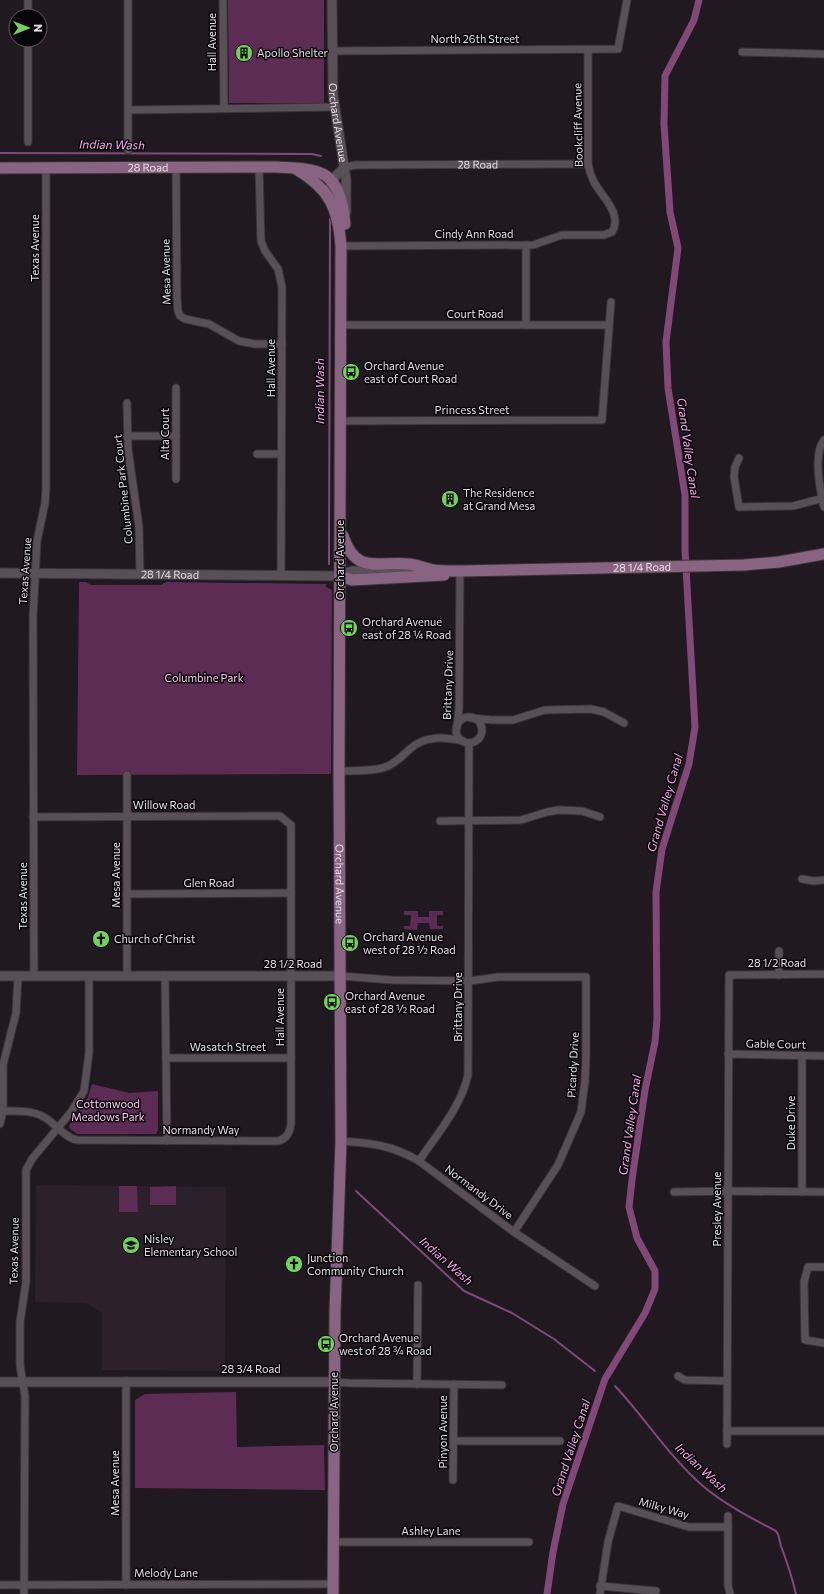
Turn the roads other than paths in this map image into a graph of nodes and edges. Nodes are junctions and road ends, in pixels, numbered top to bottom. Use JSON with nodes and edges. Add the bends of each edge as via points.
{"nodes":[{"id":1,"x":128,"y":0,"type":"edge"},
{"id":2,"x":223,"y":0,"type":"edge"},
{"id":3,"x":332,"y":0,"type":"edge"},
{"id":4,"x":627,"y":0,"type":"edge"},
{"id":5,"x":28,"y":48,"type":"edge"},
{"id":6,"x":588,"y":50,"type":"junction"},
{"id":7,"x":332,"y":51,"type":"junction"},
{"id":8,"x":742,"y":52,"type":"dead end"},
{"id":9,"x":824,"y":54,"type":"edge"},
{"id":10,"x":334,"y":107,"type":"junction"},
{"id":11,"x":224,"y":108,"type":"junction"},
{"id":12,"x":129,"y":110,"type":"junction"},
{"id":13,"x":28,"y":142,"type":"dead end"},
{"id":14,"x":128,"y":150,"type":"dead end"},
{"id":15,"x":588,"y":164,"type":"junction"},
{"id":16,"x":259,"y":167,"type":"junction"},
{"id":17,"x":345,"y":167,"type":"junction"},
{"id":18,"x":0,"y":168,"type":"edge"},
{"id":19,"x":46,"y":168,"type":"junction"},
{"id":20,"x":176,"y":168,"type":"junction"},
{"id":21,"x":296,"y":169,"type":"junction"},
{"id":22,"x":332,"y":180,"type":"junction"},
{"id":23,"x":331,"y":201,"type":"junction"},
{"id":24,"x":345,"y":225,"type":"junction"},
{"id":25,"x":604,"y":235,"type":"joint"},
{"id":26,"x":526,"y":245,"type":"junction"},
{"id":27,"x":341,"y":246,"type":"junction"},
{"id":28,"x":611,"y":302,"type":"dead end"},
{"id":29,"x":526,"y":325,"type":"junction"},
{"id":30,"x":608,"y":325,"type":"junction"},
{"id":31,"x":341,"y":326,"type":"junction"},
{"id":32,"x":282,"y":344,"type":"junction"},
{"id":33,"x":176,"y":388,"type":"dead end"},
{"id":34,"x":127,"y":403,"type":"dead end"},
{"id":35,"x":341,"y":421,"type":"junction"},
{"id":36,"x":127,"y":436,"type":"junction"},
{"id":37,"x":176,"y":436,"type":"junction"},
{"id":38,"x":824,"y":440,"type":"edge"},
{"id":39,"x":256,"y":454,"type":"dead end"},
{"id":40,"x":281,"y":454,"type":"junction"},
{"id":41,"x":739,"y":458,"type":"dead end"},
{"id":42,"x":176,"y":480,"type":"dead end"},
{"id":43,"x":823,"y":498,"type":"edge"},
{"id":44,"x":824,"y":507,"type":"edge"},
{"id":45,"x":341,"y":523,"type":"junction"},
{"id":46,"x":824,"y":554,"type":"edge"},
{"id":47,"x":434,"y":570,"type":"junction"},
{"id":48,"x":460,"y":571,"type":"junction"},
{"id":49,"x":0,"y":573,"type":"edge"},
{"id":50,"x":35,"y":573,"type":"junction"},
{"id":51,"x":140,"y":574,"type":"junction"},
{"id":52,"x":281,"y":575,"type":"junction"},
{"id":53,"x":340,"y":576,"type":"junction"},
{"id":54,"x":471,"y":718,"type":"junction"},
{"id":55,"x":624,"y":723,"type":"dead end"},
{"id":56,"x":457,"y":728,"type":"junction"},
{"id":57,"x":466,"y":742,"type":"junction"},
{"id":58,"x":339,"y":771,"type":"junction"},
{"id":59,"x":128,"y":775,"type":"dead end"},
{"id":60,"x":33,"y":817,"type":"junction"},
{"id":61,"x":127,"y":817,"type":"junction"},
{"id":62,"x":600,"y":817,"type":"dead end"},
{"id":63,"x":440,"y":821,"type":"dead end"},
{"id":64,"x":469,"y":822,"type":"junction"},
{"id":65,"x":291,"y":824,"type":"joint"},
{"id":66,"x":802,"y":879,"type":"dead end"},
{"id":67,"x":824,"y":880,"type":"edge"},
{"id":68,"x":127,"y":894,"type":"junction"},
{"id":69,"x":291,"y":894,"type":"junction"},
{"id":70,"x":779,"y":951,"type":"dead end"},
{"id":71,"x":824,"y":974,"type":"edge"},
{"id":72,"x":165,"y":975,"type":"junction"},
{"id":73,"x":729,"y":975,"type":"joint"},
{"id":74,"x":779,"y":975,"type":"junction"},
{"id":75,"x":0,"y":976,"type":"edge"},
{"id":76,"x":18,"y":976,"type":"junction"},
{"id":77,"x":34,"y":976,"type":"junction"},
{"id":78,"x":89,"y":976,"type":"junction"},
{"id":79,"x":127,"y":976,"type":"junction"},
{"id":80,"x":291,"y":976,"type":"junction"},
{"id":81,"x":340,"y":976,"type":"junction"},
{"id":82,"x":586,"y":977,"type":"joint"},
{"id":83,"x":469,"y":980,"type":"junction"},
{"id":84,"x":728,"y":1054,"type":"junction"},
{"id":85,"x":802,"y":1055,"type":"junction"},
{"id":86,"x":824,"y":1056,"type":"edge"},
{"id":87,"x":166,"y":1058,"type":"junction"},
{"id":88,"x":291,"y":1058,"type":"junction"},
{"id":89,"x":3,"y":1111,"type":"junction"},
{"id":90,"x":0,"y":1124,"type":"edge"},
{"id":91,"x":58,"y":1127,"type":"junction"},
{"id":92,"x":286,"y":1137,"type":"joint"},
{"id":93,"x":167,"y":1141,"type":"junction"},
{"id":94,"x":341,"y":1141,"type":"junction"},
{"id":95,"x":419,"y":1161,"type":"junction"},
{"id":96,"x":728,"y":1191,"type":"junction"},
{"id":97,"x":674,"y":1192,"type":"dead end"},
{"id":98,"x":802,"y":1192,"type":"junction"},
{"id":99,"x":824,"y":1192,"type":"edge"},
{"id":100,"x":514,"y":1232,"type":"junction"},
{"id":101,"x":824,"y":1267,"type":"edge"},
{"id":102,"x":418,"y":1285,"type":"dead end"},
{"id":103,"x":595,"y":1286,"type":"dead end"},
{"id":104,"x":824,"y":1343,"type":"edge"},
{"id":105,"x":678,"y":1376,"type":"dead end"},
{"id":106,"x":126,"y":1381,"type":"junction"},
{"id":107,"x":727,"y":1381,"type":"junction"},
{"id":108,"x":0,"y":1382,"type":"edge"},
{"id":109,"x":23,"y":1382,"type":"junction"},
{"id":110,"x":334,"y":1382,"type":"junction"},
{"id":111,"x":417,"y":1384,"type":"junction"},
{"id":112,"x":454,"y":1384,"type":"junction"},
{"id":113,"x":502,"y":1385,"type":"dead end"},
{"id":114,"x":726,"y":1431,"type":"junction"},
{"id":115,"x":824,"y":1431,"type":"edge"},
{"id":116,"x":454,"y":1441,"type":"junction"},
{"id":117,"x":560,"y":1441,"type":"dead end"},
{"id":118,"x":726,"y":1444,"type":"dead end"},
{"id":119,"x":454,"y":1480,"type":"dead end"},
{"id":120,"x":728,"y":1516,"type":"dead end"},
{"id":121,"x":728,"y":1527,"type":"junction"},
{"id":122,"x":333,"y":1542,"type":"junction"},
{"id":123,"x":529,"y":1542,"type":"dead end"},
{"id":124,"x":0,"y":1584,"type":"edge"},
{"id":125,"x":24,"y":1584,"type":"junction"},
{"id":126,"x":126,"y":1584,"type":"junction"},
{"id":127,"x":600,"y":1586,"type":"junction"},
{"id":128,"x":333,"y":1589,"type":"edge"},
{"id":129,"x":656,"y":1591,"type":"dead end"},
{"id":130,"x":24,"y":1594,"type":"edge"},
{"id":131,"x":600,"y":1594,"type":"edge"},
{"id":132,"x":730,"y":1594,"type":"edge"}],
"edges":[{"from":1,"to":12,"type":"street"},
{"from":2,"to":11,"type":"street","name":"Hall Avenue"},
{"from":3,"to":7,"type":"street","name":"Orchard Avenue"},
{"from":4,"to":6,"type":"street","name":"North 26th Street","via":[[618,50]]},
{"from":5,"to":13,"type":"street"},
{"from":6,"to":7,"type":"street","name":"North 26th Street"},
{"from":6,"to":15,"type":"street","name":"Bookcliff Avenue"},
{"from":7,"to":10,"type":"street","name":"Orchard Avenue"},
{"from":8,"to":9,"type":"street"},
{"from":10,"to":11,"type":"street"},
{"from":10,"to":17,"type":"street","name":"Orchard Avenue"},
{"from":11,"to":12,"type":"street"},
{"from":12,"to":14,"type":"street"},
{"from":15,"to":17,"type":"street","name":"28 Road"},
{"from":15,"to":25,"type":"street","name":"Bookcliff Avenue","via":[[594,182],[615,215],[614,230]]},
{"from":16,"to":20,"type":"main road","name":"28 Road"},
{"from":16,"to":21,"type":"main road","name":"28 Road"},
{"from":16,"to":32,"type":"street","name":"Hall Avenue","via":[[261,242],[280,276]]},
{"from":17,"to":22,"type":"street"},
{"from":17,"to":24,"type":"street","name":"Orchard Avenue"},
{"from":18,"to":19,"type":"main road","name":"28 Road"},
{"from":19,"to":20,"type":"main road","name":"28 Road"},
{"from":19,"to":50,"type":"street","name":"Texas Avenue","via":[[46,488],[37,541]]},
{"from":20,"to":32,"type":"street","name":"Mesa Avenue","via":[[177,298],[180,316],[209,324],[239,341]]},
{"from":21,"to":22,"type":"main road","name":"28 Road","via":[[318,172]]},
{"from":21,"to":23,"type":"main road","via":[[317,184]]},
{"from":22,"to":23,"type":"street","name":"Orchard Avenue","via":[[329,191]]},
{"from":22,"to":24,"type":"main road","via":[[340,197]]},
{"from":23,"to":27,"type":"main road","name":"Orchard Avenue","via":[[337,217]]},
{"from":24,"to":27,"type":"main road","name":"Orchard Avenue"},
{"from":25,"to":26,"type":"street","name":"Cindy Ann Road","via":[[562,235],[539,244]]},
{"from":26,"to":27,"type":"street","name":"Cindy Ann Road"},
{"from":26,"to":29,"type":"street"},
{"from":27,"to":31,"type":"main road","name":"Orchard Avenue"},
{"from":28,"to":30,"type":"street"},
{"from":29,"to":30,"type":"street","name":"Court Road"},
{"from":29,"to":31,"type":"street","name":"Court Road"},
{"from":30,"to":35,"type":"street","name":"Princess Street","via":[[602,420]]},
{"from":31,"to":35,"type":"main road","name":"Orchard Avenue"},
{"from":32,"to":40,"type":"street","name":"Hall Avenue"},
{"from":33,"to":37,"type":"street","name":"Alta Court"},
{"from":34,"to":36,"type":"street","name":"Columbine Park Court"},
{"from":35,"to":45,"type":"main road","name":"Orchard Avenue"},
{"from":36,"to":37,"type":"street"},
{"from":36,"to":51,"type":"street","name":"Columbine Park Court","via":[[139,527]]},
{"from":37,"to":42,"type":"street","name":"Alta Court"},
{"from":38,"to":43,"type":"street","via":[[819,454]]},
{"from":39,"to":40,"type":"street"},
{"from":40,"to":52,"type":"street","name":"Hall Avenue"},
{"from":41,"to":43,"type":"street","via":[[734,472],[739,507],[794,506]]},
{"from":43,"to":44,"type":"street"},
{"from":45,"to":47,"type":"main road","via":[[348,550],[361,562],[409,564]]},
{"from":45,"to":53,"type":"main road","name":"Orchard Avenue"},
{"from":46,"to":48,"type":"main road","name":"28 1/4 Road","via":[[764,564]]},
{"from":47,"to":48,"type":"main road","name":"28 1/4 Road"},
{"from":47,"to":53,"type":"street","name":"28 1/4 Road","via":[[352,571]]},
{"from":48,"to":53,"type":"main road","name":"28 1/4 Road","via":[[438,576],[352,580]]},
{"from":48,"to":56,"type":"street","name":"Brittany Drive"},
{"from":49,"to":50,"type":"street","name":"28 1/4 Road"},
{"from":50,"to":51,"type":"street","name":"28 1/4 Road"},
{"from":50,"to":60,"type":"street","name":"Texas Avenue"},
{"from":51,"to":52,"type":"street","name":"28 1/4 Road"},
{"from":52,"to":53,"type":"street","name":"28 1/4 Road"},
{"from":53,"to":58,"type":"main road","name":"Orchard Avenue"},
{"from":54,"to":55,"type":"street","via":[[513,720],[545,710],[591,709],[604,712]]},
{"from":54,"to":56,"type":"street","via":[[460,721]]},
{"from":54,"to":57,"type":"street","via":[[478,721],[482,733],[477,740]]},
{"from":56,"to":57,"type":"street","via":[[457,734]]},
{"from":57,"to":58,"type":"street","via":[[446,738],[429,739],[414,745],[398,761],[383,768]]},
{"from":57,"to":64,"type":"street","name":"Brittany Drive"},
{"from":58,"to":81,"type":"main road","name":"Orchard Avenue"},
{"from":59,"to":61,"type":"street","name":"Mesa Avenue"},
{"from":60,"to":61,"type":"street","name":"Willow Road"},
{"from":60,"to":77,"type":"street","name":"Texas Avenue"},
{"from":61,"to":65,"type":"street","name":"Willow Road","via":[[280,816]]},
{"from":61,"to":68,"type":"street","name":"Mesa Avenue"},
{"from":62,"to":64,"type":"street","via":[[582,811],[558,810],[521,820]]},
{"from":63,"to":64,"type":"street"},
{"from":64,"to":83,"type":"street","name":"Brittany Drive"},
{"from":65,"to":69,"type":"street","name":"Hall Avenue"},
{"from":66,"to":67,"type":"street","via":[[814,882]]},
{"from":68,"to":69,"type":"street","name":"Glen Road"},
{"from":68,"to":79,"type":"street","name":"Mesa Avenue"},
{"from":69,"to":80,"type":"street","name":"Hall Avenue"},
{"from":70,"to":74,"type":"street"},
{"from":71,"to":74,"type":"street","name":"28 1/2 Road"},
{"from":72,"to":79,"type":"street","name":"28 1/2 Road"},
{"from":72,"to":80,"type":"street","name":"28 1/2 Road"},
{"from":72,"to":87,"type":"street"},
{"from":73,"to":74,"type":"street","name":"28 1/2 Road"},
{"from":73,"to":84,"type":"street","name":"Presley Avenue"},
{"from":75,"to":76,"type":"street","name":"28 1/2 Road"},
{"from":76,"to":77,"type":"street","name":"28 1/2 Road"},
{"from":76,"to":89,"type":"street","via":[[16,1013],[3,1066]]},
{"from":77,"to":78,"type":"street","name":"28 1/2 Road"},
{"from":78,"to":79,"type":"street","name":"28 1/2 Road"},
{"from":78,"to":91,"type":"street","name":"Texas Avenue","via":[[89,1053],[84,1091]]},
{"from":80,"to":81,"type":"street","name":"28 1/2 Road"},
{"from":80,"to":88,"type":"street","name":"Hall Avenue"},
{"from":81,"to":83,"type":"street","name":"28 1/2 Road","via":[[392,980]]},
{"from":81,"to":94,"type":"main road","name":"Orchard Avenue"},
{"from":82,"to":83,"type":"street","name":"28 1/2 Road","via":[[498,977]]},
{"from":82,"to":100,"type":"street","name":"Picardy Drive","via":[[586,1074],[581,1112],[558,1165]]},
{"from":83,"to":95,"type":"street","name":"Brittany Drive","via":[[469,1062],[466,1084],[458,1103]]},
{"from":84,"to":85,"type":"street","name":"Gable Court"},
{"from":84,"to":96,"type":"street","name":"Presley Avenue"},
{"from":85,"to":86,"type":"street","name":"Gable Court"},
{"from":85,"to":98,"type":"street","name":"Duke Drive"},
{"from":87,"to":88,"type":"street","name":"Wasatch Street"},
{"from":87,"to":93,"type":"street"},
{"from":88,"to":92,"type":"street","name":"Hall Avenue","via":[[291,1124]]},
{"from":89,"to":90,"type":"street"},
{"from":89,"to":91,"type":"street","name":"Normandy Way","via":[[37,1114]]},
{"from":91,"to":93,"type":"street","name":"Normandy Way","via":[[72,1140]]},
{"from":91,"to":109,"type":"street","name":"Texas Avenue","via":[[32,1158],[26,1170],[26,1282],[20,1322],[20,1365]]},
{"from":92,"to":93,"type":"street","name":"Normandy Way","via":[[272,1141]]},
{"from":94,"to":95,"type":"street","name":"Normandy Drive","via":[[386,1146]]},
{"from":94,"to":110,"type":"main road","name":"Orchard Avenue"},
{"from":95,"to":100,"type":"street","name":"Normandy Drive"},
{"from":96,"to":97,"type":"street"},
{"from":96,"to":98,"type":"street"},
{"from":96,"to":107,"type":"street","name":"Presley Avenue"},
{"from":98,"to":99,"type":"street"},
{"from":100,"to":103,"type":"street","name":"Normandy Drive"},
{"from":101,"to":104,"type":"street","via":[[808,1267],[804,1282],[805,1340]]},
{"from":102,"to":111,"type":"street"},
{"from":105,"to":107,"type":"street","via":[[685,1380]]},
{"from":106,"to":109,"type":"street","name":"28 3/4 Road"},
{"from":106,"to":110,"type":"street","name":"28 3/4 Road"},
{"from":106,"to":126,"type":"street","name":"Mesa Avenue"},
{"from":107,"to":114,"type":"street","name":"Presley Avenue"},
{"from":108,"to":109,"type":"street","name":"28 3/4 Road"},
{"from":109,"to":125,"type":"street","name":"Texas Avenue"},
{"from":110,"to":111,"type":"street","name":"28 3/4 Road"},
{"from":110,"to":122,"type":"main road","name":"Orchard Avenue"},
{"from":111,"to":112,"type":"street","name":"28 3/4 Road"},
{"from":112,"to":113,"type":"street","name":"28 3/4 Road"},
{"from":112,"to":116,"type":"street","name":"Pinyon Avenue"},
{"from":114,"to":115,"type":"street"},
{"from":114,"to":118,"type":"street","name":"Presley Avenue"},
{"from":116,"to":117,"type":"street"},
{"from":116,"to":119,"type":"street","name":"Pinyon Avenue"},
{"from":120,"to":121,"type":"street"},
{"from":121,"to":127,"type":"street","name":"Milky Way","via":[[688,1527],[618,1506]]},
{"from":121,"to":132,"type":"street"},
{"from":122,"to":123,"type":"street","name":"Ashley Lane"},
{"from":122,"to":128,"type":"main road","name":"Orchard Avenue"},
{"from":124,"to":125,"type":"street","name":"Melody Lane"},
{"from":125,"to":126,"type":"street","name":"Melody Lane"},
{"from":125,"to":130,"type":"street","name":"Texas Avenue"},
{"from":126,"to":128,"type":"street","name":"Melody Lane"},
{"from":127,"to":129,"type":"street"},
{"from":127,"to":131,"type":"street"}]}
